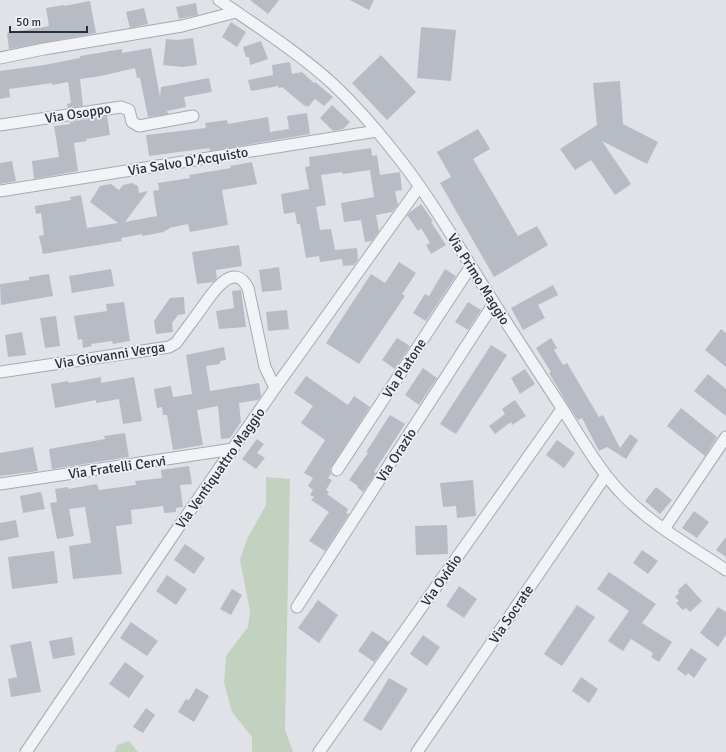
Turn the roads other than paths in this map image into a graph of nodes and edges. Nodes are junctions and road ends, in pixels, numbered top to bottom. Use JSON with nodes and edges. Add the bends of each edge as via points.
{"nodes":[{"id":1,"x":219,"y":0,"type":"edge"},
{"id":2,"x":236,"y":12,"type":"junction"},
{"id":3,"x":0,"y":58,"type":"edge"},
{"id":4,"x":193,"y":116,"type":"dead end"},
{"id":5,"x":0,"y":125,"type":"edge"},
{"id":6,"x":377,"y":131,"type":"junction"},
{"id":7,"x":419,"y":187,"type":"junction"},
{"id":8,"x":0,"y":191,"type":"edge"},
{"id":9,"x":471,"y":266,"type":"junction"},
{"id":10,"x":494,"y":303,"type":"junction"},
{"id":11,"x":0,"y":372,"type":"edge"},
{"id":12,"x":275,"y":388,"type":"junction"},
{"id":13,"x":562,"y":409,"type":"junction"},
{"id":14,"x":726,"y":437,"type":"edge"},
{"id":15,"x":233,"y":450,"type":"junction"},
{"id":16,"x":337,"y":470,"type":"dead end"},
{"id":17,"x":606,"y":475,"type":"junction"},
{"id":18,"x":0,"y":484,"type":"edge"},
{"id":19,"x":664,"y":529,"type":"junction"},
{"id":20,"x":726,"y":570,"type":"edge"},
{"id":21,"x":297,"y":607,"type":"dead end"},
{"id":22,"x":26,"y":752,"type":"edge"},
{"id":23,"x":319,"y":752,"type":"edge"},
{"id":24,"x":417,"y":752,"type":"edge"}],
"edges":[{"from":1,"to":2,"type":"street","name":"Via Primo Maggio"},
{"from":2,"to":3,"type":"street","via":[[182,26]]},
{"from":2,"to":6,"type":"street","name":"Via Primo Maggio","via":[[326,78]]},
{"from":4,"to":5,"type":"street","name":"Via Osoppo","via":[[139,126],[132,122],[127,109],[121,107]]},
{"from":6,"to":7,"type":"street","name":"Via Primo Maggio"},
{"from":6,"to":8,"type":"street","name":"Via Salvo D'Acquisto"},
{"from":7,"to":9,"type":"street","name":"Via Primo Maggio"},
{"from":7,"to":12,"type":"street","name":"Via Ventiquattro Maggio"},
{"from":9,"to":10,"type":"street","name":"Via Primo Maggio"},
{"from":9,"to":16,"type":"street","name":"Via Platone"},
{"from":10,"to":13,"type":"street","name":"Via Primo Maggio"},
{"from":10,"to":21,"type":"street","name":"Via Orazio"},
{"from":11,"to":12,"type":"street","name":"Via Giovanni Verga","via":[[168,347],[176,343],[217,288],[226,280],[234,278],[243,281],[248,288],[265,367]]},
{"from":12,"to":15,"type":"street","name":"Via Ventiquattro Maggio"},
{"from":13,"to":17,"type":"street","name":"Via Primo Maggio"},
{"from":13,"to":23,"type":"street","name":"Via Ovidio"},
{"from":14,"to":19,"type":"street"},
{"from":15,"to":18,"type":"street","name":"Via Fratelli Cervi"},
{"from":15,"to":22,"type":"street","name":"Via Ventiquattro Maggio"},
{"from":17,"to":19,"type":"street","name":"Via Primo Maggio","via":[[634,506]]},
{"from":17,"to":24,"type":"street","name":"Via Socrate"},
{"from":19,"to":20,"type":"street","name":"Via Primo Maggio"}]}
